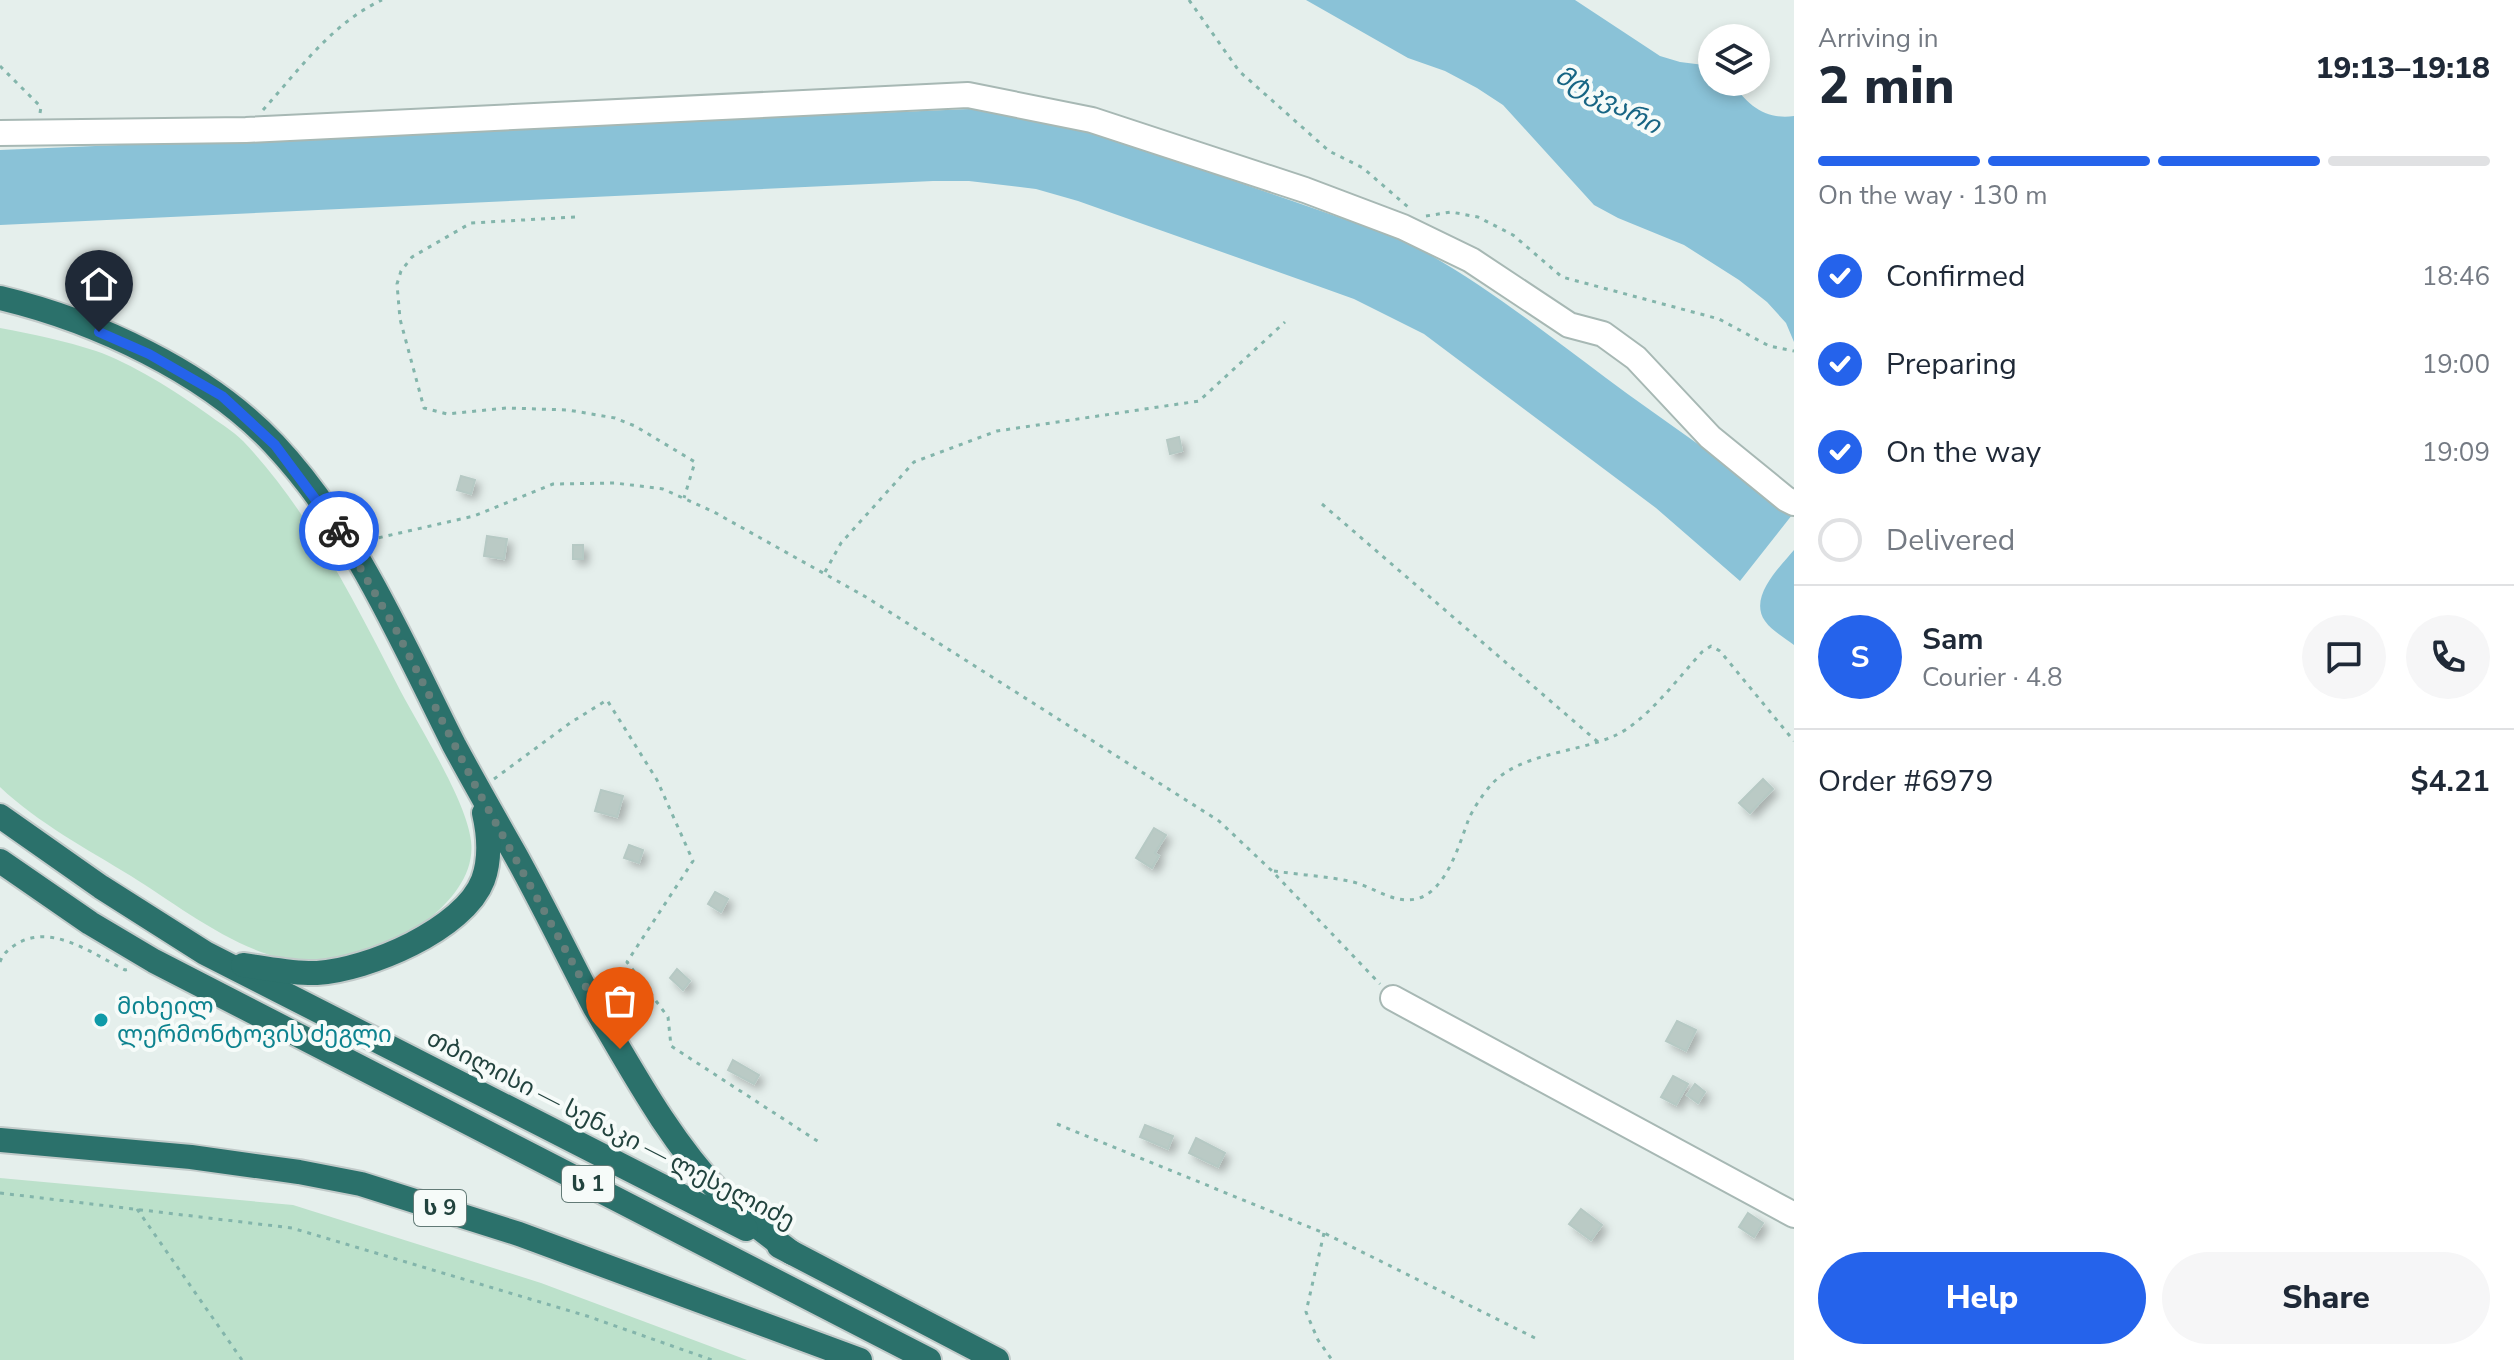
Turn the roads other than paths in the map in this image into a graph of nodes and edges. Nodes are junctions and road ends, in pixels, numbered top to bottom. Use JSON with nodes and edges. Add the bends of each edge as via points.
{"nodes":[{"id":1,"x":0,"y":133,"type":"edge"},
{"id":2,"x":0,"y":298,"type":"edge"},
{"id":3,"x":1794,"y":503,"type":"edge"},
{"id":4,"x":478,"y":791,"type":"junction"},
{"id":5,"x":0,"y":816,"type":"edge"},
{"id":6,"x":0,"y":861,"type":"edge"},
{"id":7,"x":223,"y":962,"type":"junction"},
{"id":8,"x":1393,"y":998,"type":"road end"},
{"id":9,"x":0,"y":1140,"type":"edge"},
{"id":10,"x":1794,"y":1215,"type":"edge"},
{"id":11,"x":792,"y":1253,"type":"junction"},
{"id":12,"x":860,"y":1360,"type":"edge"},
{"id":13,"x":929,"y":1360,"type":"edge"},
{"id":14,"x":997,"y":1360,"type":"edge"}],
"edges":[{"from":1,"to":3,"type":"street","via":[[246,130],[968,95],[1092,120],[1334,201],[1471,260],[1569,325],[1603,334],[1636,358],[1710,437]]},
{"from":2,"to":4,"type":"highway","via":[[74,320],[149,354],[222,396],[275,445],[346,541]]},
{"from":4,"to":7,"type":"highway","via":[[488,844],[483,880],[464,908],[434,931],[377,959],[334,971]]},
{"from":4,"to":11,"type":"highway","via":[[594,1006],[680,1142],[722,1195]]},
{"from":5,"to":7,"type":"highway","name":"თბილისი — სენაკი — ლესელიძე","number":"ს 1","via":[[101,887]]},
{"from":6,"to":13,"type":"highway","number":"ს 1","via":[[154,961]]},
{"from":7,"to":11,"type":"highway","name":"თბილისი — სენაკი — ლესელიძე","number":"ს 1"},
{"from":8,"to":10,"type":"street"},
{"from":9,"to":12,"type":"highway","number":"ს 9","via":[[191,1157],[361,1184],[519,1234]]},
{"from":11,"to":14,"type":"highway","name":"თბილისი — სენაკი — ლესელიძე","number":"ს 1"}]}
